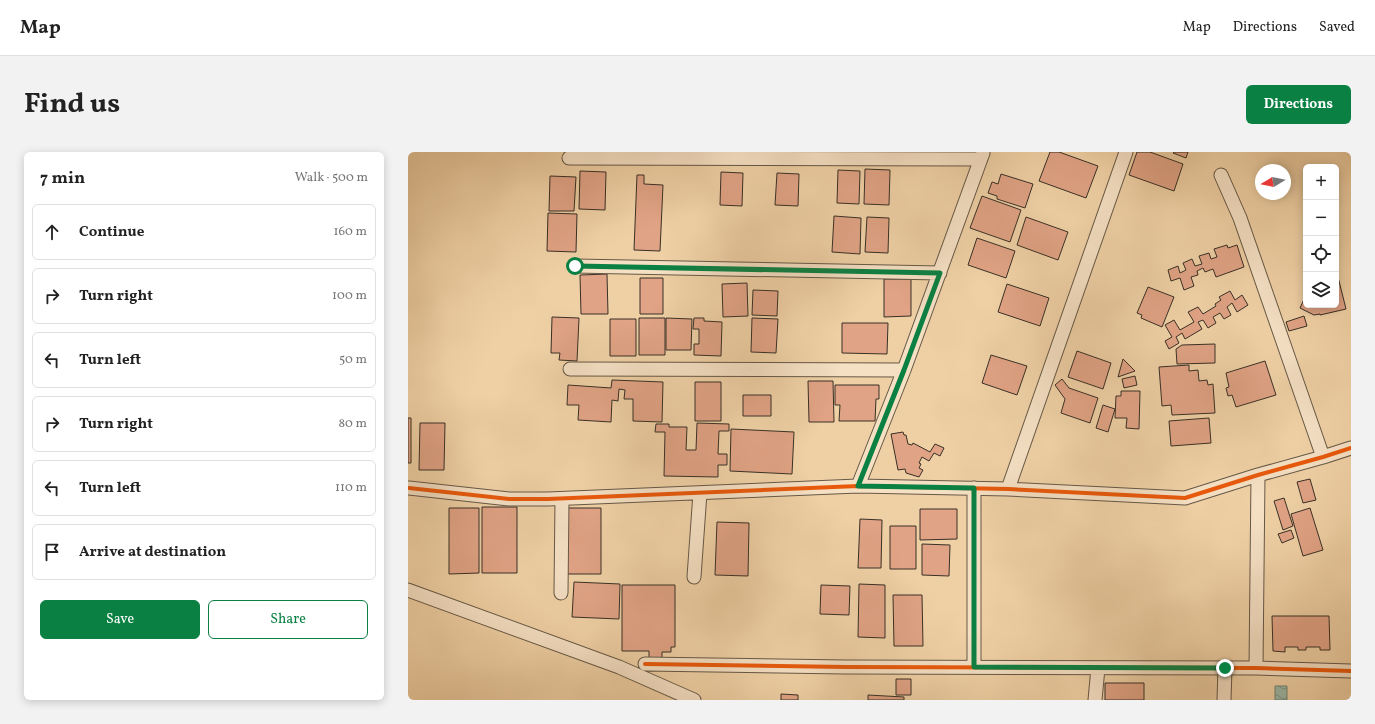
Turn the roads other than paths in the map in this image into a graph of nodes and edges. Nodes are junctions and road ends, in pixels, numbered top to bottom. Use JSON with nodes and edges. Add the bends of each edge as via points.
{"nodes":[{"id":1,"x":1126,"y":152,"type":"edge"},
{"id":2,"x":982,"y":155,"type":"edge"},
{"id":3,"x":569,"y":158,"type":"dead end"},
{"id":4,"x":1221,"y":175,"type":"dead end"},
{"id":5,"x":575,"y":266,"type":"dead end"},
{"id":6,"x":940,"y":273,"type":"junction"},
{"id":7,"x":570,"y":369,"type":"dead end"},
{"id":8,"x":904,"y":370,"type":"junction"},
{"id":9,"x":1351,"y":448,"type":"edge"},
{"id":10,"x":1323,"y":457,"type":"junction"},
{"id":11,"x":1258,"y":475,"type":"junction"},
{"id":12,"x":858,"y":486,"type":"junction"},
{"id":13,"x":409,"y":488,"type":"edge"},
{"id":14,"x":974,"y":488,"type":"junction"},
{"id":15,"x":1008,"y":489,"type":"junction"},
{"id":16,"x":700,"y":493,"type":"junction"},
{"id":17,"x":562,"y":499,"type":"junction"},
{"id":18,"x":694,"y":577,"type":"dead end"},
{"id":19,"x":408,"y":590,"type":"edge"},
{"id":20,"x":561,"y":593,"type":"dead end"},
{"id":21,"x":645,"y":664,"type":"dead end"},
{"id":22,"x":974,"y":667,"type":"junction"},
{"id":23,"x":1098,"y":668,"type":"junction"},
{"id":24,"x":1225,"y":668,"type":"junction"},
{"id":25,"x":1256,"y":668,"type":"junction"},
{"id":26,"x":1351,"y":670,"type":"edge"},
{"id":27,"x":694,"y":700,"type":"edge"},
{"id":28,"x":1096,"y":700,"type":"edge"},
{"id":29,"x":1224,"y":700,"type":"edge"}],
"edges":[{"from":1,"to":15,"type":"street"},
{"from":2,"to":3,"type":"street"},
{"from":2,"to":6,"type":"street"},
{"from":4,"to":10,"type":"street","via":[[1242,224]]},
{"from":5,"to":6,"type":"street"},
{"from":6,"to":8,"type":"street"},
{"from":7,"to":8,"type":"street"},
{"from":8,"to":12,"type":"street"},
{"from":9,"to":10,"type":"street"},
{"from":10,"to":11,"type":"street"},
{"from":11,"to":15,"type":"street","via":[[1186,498]]},
{"from":11,"to":25,"type":"street"},
{"from":12,"to":14,"type":"street"},
{"from":12,"to":16,"type":"street"},
{"from":13,"to":17,"type":"street","via":[[509,499]]},
{"from":14,"to":15,"type":"street"},
{"from":14,"to":22,"type":"street"},
{"from":16,"to":17,"type":"street"},
{"from":16,"to":18,"type":"street"},
{"from":17,"to":20,"type":"street"},
{"from":19,"to":27,"type":"street","via":[[619,667]]},
{"from":21,"to":22,"type":"street"},
{"from":22,"to":23,"type":"street"},
{"from":23,"to":24,"type":"street"},
{"from":23,"to":28,"type":"street"},
{"from":24,"to":25,"type":"street"},
{"from":24,"to":29,"type":"street"},
{"from":25,"to":26,"type":"street"}]}
